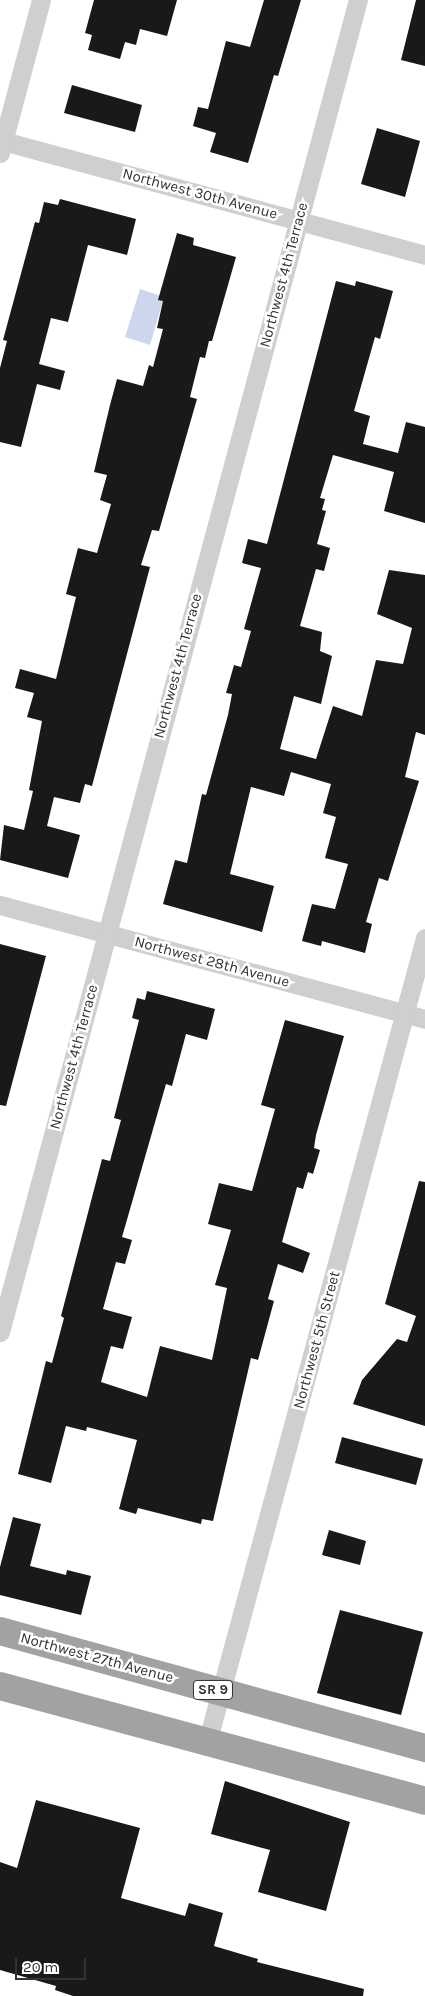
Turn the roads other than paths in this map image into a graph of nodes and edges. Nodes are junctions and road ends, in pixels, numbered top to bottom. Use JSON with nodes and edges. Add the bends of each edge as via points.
{"nodes":[{"id":1,"x":41,"y":0,"type":"edge"},
{"id":2,"x":358,"y":0,"type":"edge"},
{"id":3,"x":2,"y":147,"type":"edge"},
{"id":4,"x":299,"y":220,"type":"junction"},
{"id":5,"x":425,"y":255,"type":"edge"},
{"id":6,"x":0,"y":905,"type":"edge"},
{"id":7,"x":106,"y":934,"type":"junction"},
{"id":8,"x":425,"y":938,"type":"edge"},
{"id":9,"x":405,"y":1014,"type":"junction"},
{"id":10,"x":425,"y":1019,"type":"edge"},
{"id":11,"x":0,"y":1332,"type":"edge"},
{"id":12,"x":0,"y":1631,"type":"edge"},
{"id":13,"x":0,"y":1686,"type":"edge"},
{"id":14,"x":221,"y":1692,"type":"junction"},
{"id":15,"x":206,"y":1743,"type":"junction"},
{"id":16,"x":425,"y":1748,"type":"edge"},
{"id":17,"x":425,"y":1801,"type":"edge"}],
"edges":[{"from":1,"to":3,"type":"street"},
{"from":2,"to":4,"type":"street","name":"Northwest 4th Terrace"},
{"from":3,"to":4,"type":"street","name":"Northwest 30th Avenue"},
{"from":4,"to":5,"type":"street","name":"Northwest 30th Avenue"},
{"from":4,"to":7,"type":"street","name":"Northwest 4th Terrace"},
{"from":6,"to":7,"type":"street","name":"Northwest 28th Avenue"},
{"from":7,"to":9,"type":"street","name":"Northwest 28th Avenue"},
{"from":7,"to":11,"type":"street","name":"Northwest 4th Terrace"},
{"from":8,"to":9,"type":"street","name":"Northwest 5th Street"},
{"from":9,"to":10,"type":"street","name":"Northwest 28th Avenue"},
{"from":9,"to":14,"type":"street","name":"Northwest 5th Street"},
{"from":12,"to":14,"type":"highway","name":"Northwest 27th Avenue","number":"SR 9"},
{"from":13,"to":15,"type":"highway"},
{"from":14,"to":15,"type":"street","name":"Northwest 5th Street"},
{"from":14,"to":16,"type":"highway","name":"Northwest 27th Avenue","number":"SR 9"},
{"from":15,"to":17,"type":"highway"}]}
